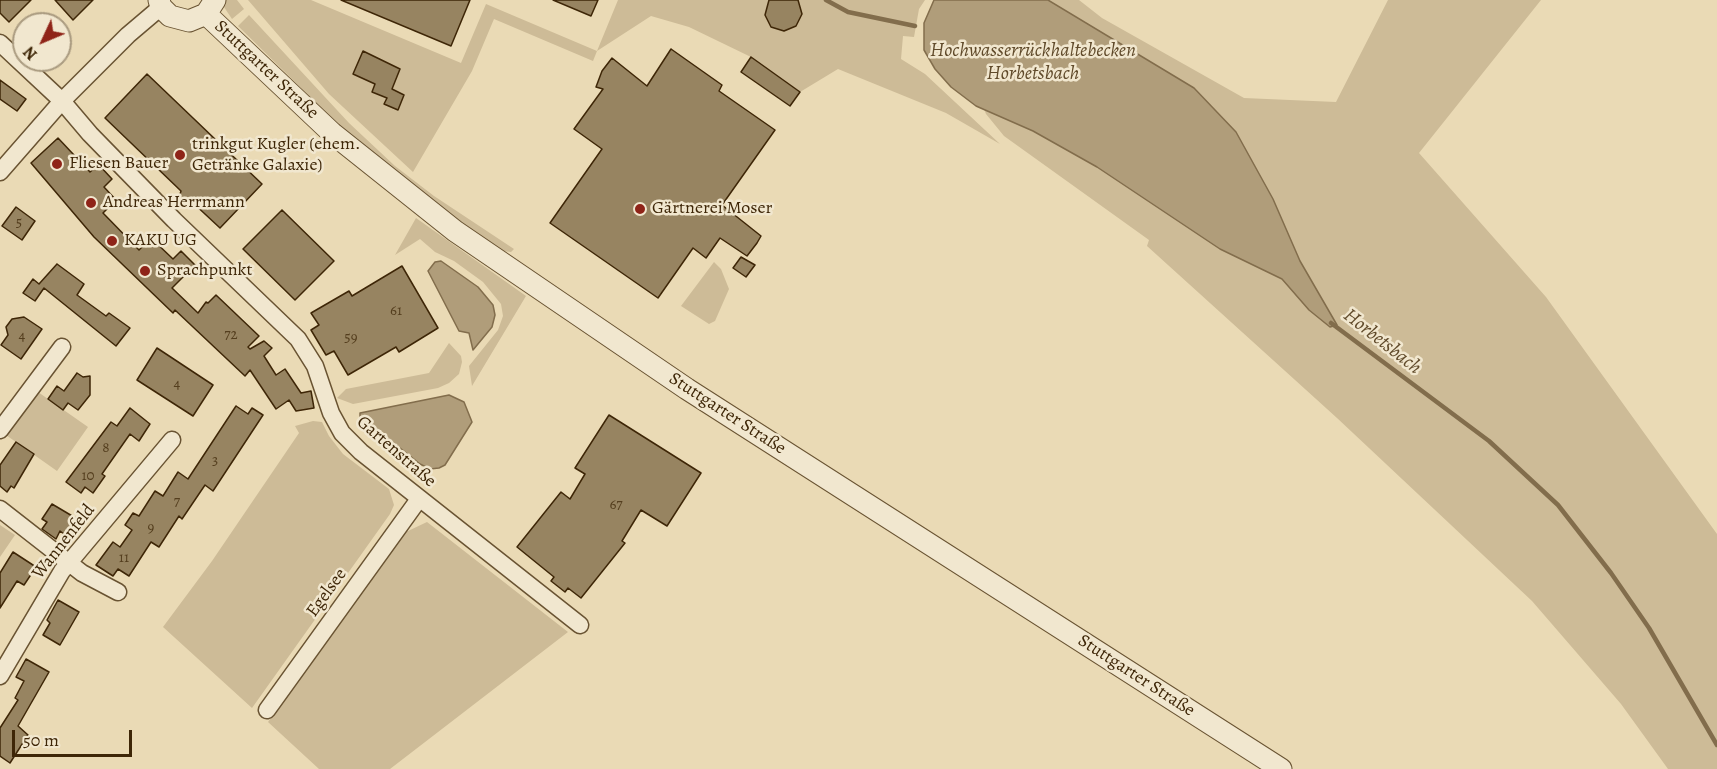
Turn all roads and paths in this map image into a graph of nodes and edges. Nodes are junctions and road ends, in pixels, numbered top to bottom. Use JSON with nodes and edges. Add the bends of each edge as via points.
{"nodes":[{"id":1,"x":160,"y":3,"type":"edge"},
{"id":2,"x":211,"y":7,"type":"edge"},
{"id":3,"x":0,"y":43,"type":"edge"},
{"id":4,"x":62,"y":101,"type":"junction"},
{"id":5,"x":0,"y":172,"type":"edge"},
{"id":6,"x":62,"y":347,"type":"dead end"},
{"id":7,"x":0,"y":430,"type":"edge"},
{"id":8,"x":172,"y":440,"type":"dead end"},
{"id":9,"x":419,"y":500,"type":"junction"},
{"id":10,"x":0,"y":509,"type":"edge"},
{"id":11,"x":69,"y":562,"type":"junction"},
{"id":12,"x":118,"y":592,"type":"dead end"},
{"id":13,"x":580,"y":625,"type":"dead end"},
{"id":14,"x":0,"y":676,"type":"edge"},
{"id":15,"x":267,"y":710,"type":"dead end"},
{"id":16,"x":1281,"y":769,"type":"edge"}],
"edges":[{"from":1,"to":2,"type":"street","via":[[170,16],[183,21],[195,20]]},
{"from":1,"to":4,"type":"street"},
{"from":2,"to":16,"type":"street","name":"Stuttgarter Straße","via":[[332,133],[448,226],[697,395]]},
{"from":3,"to":4,"type":"street","name":"Gartenstraße"},
{"from":4,"to":5,"type":"street"},
{"from":4,"to":9,"type":"street","name":"Gartenstraße","via":[[174,220],[298,339],[315,366],[342,433]]},
{"from":6,"to":7,"type":"street"},
{"from":8,"to":11,"type":"street","name":"Wannenfeld"},
{"from":9,"to":13,"type":"street","name":"Gartenstraße"},
{"from":9,"to":15,"type":"street","name":"Egelsee"},
{"from":10,"to":11,"type":"street"},
{"from":11,"to":12,"type":"street"},
{"from":11,"to":14,"type":"street","name":"Wannenfeld"}]}
